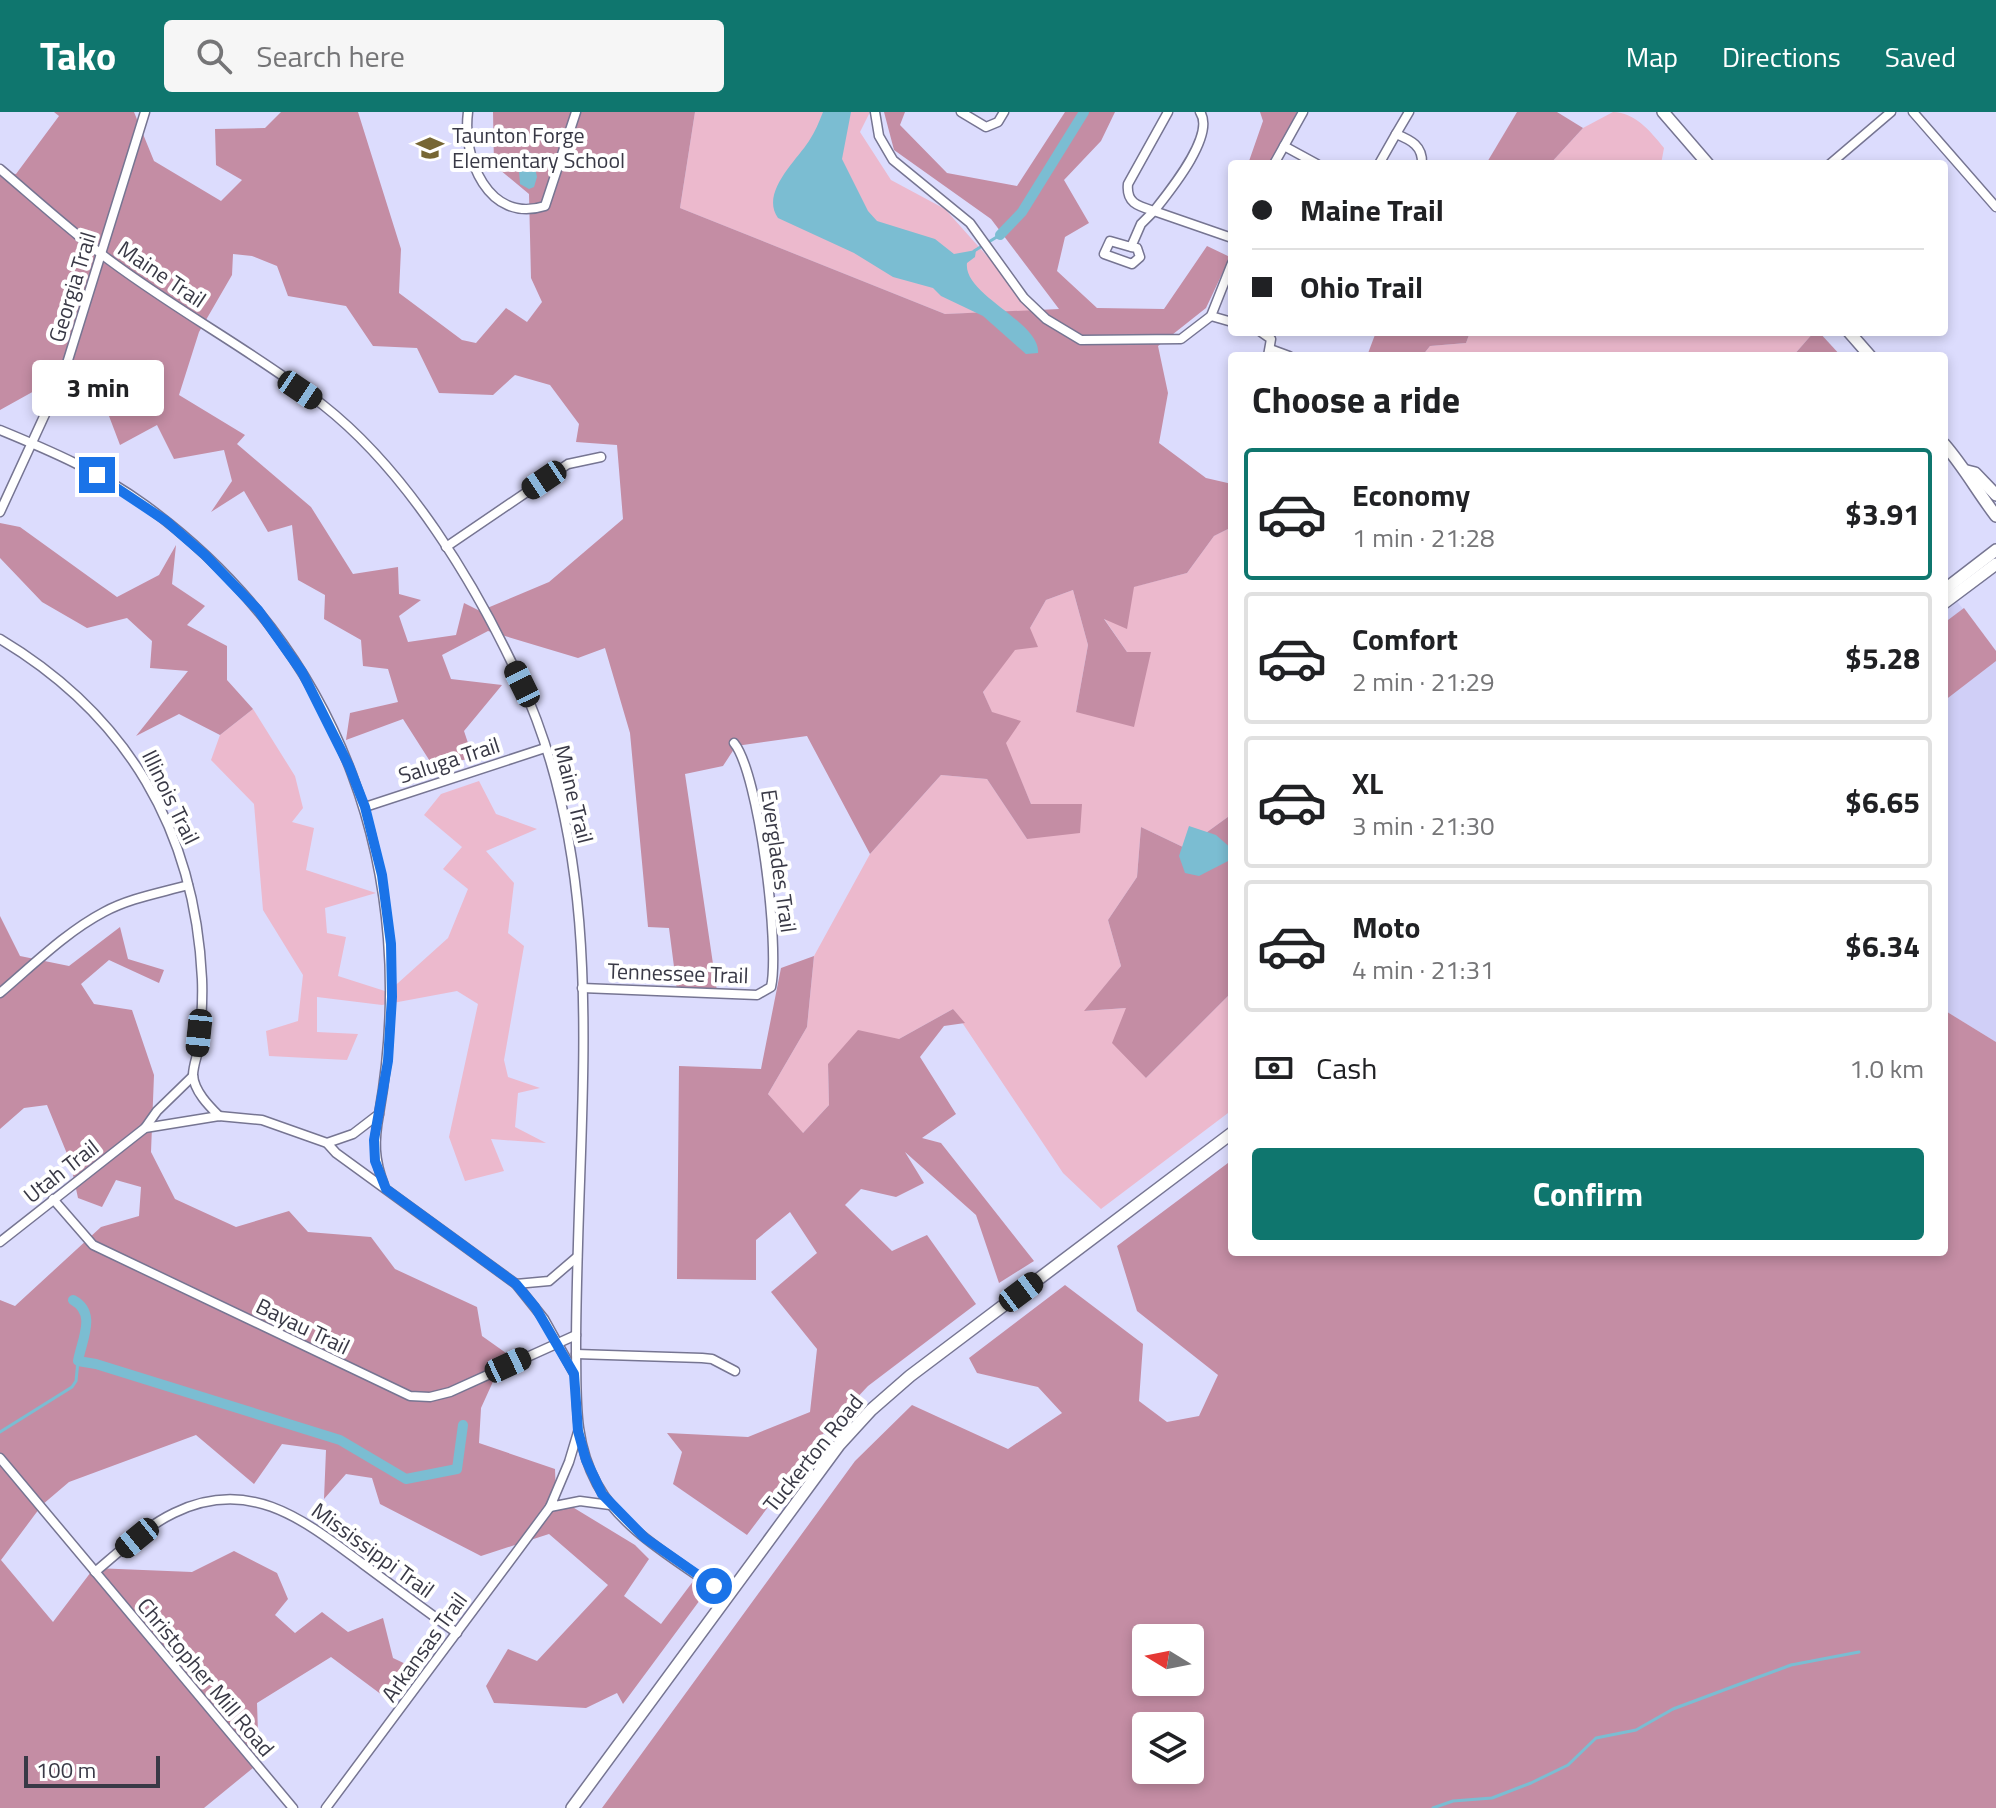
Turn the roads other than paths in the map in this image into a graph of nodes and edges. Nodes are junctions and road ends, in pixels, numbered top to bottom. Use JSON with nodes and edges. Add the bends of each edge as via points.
{"nodes":[{"id":1,"x":145,"y":112,"type":"edge"},
{"id":2,"x":468,"y":112,"type":"edge"},
{"id":3,"x":576,"y":112,"type":"edge"},
{"id":4,"x":875,"y":112,"type":"edge"},
{"id":5,"x":961,"y":112,"type":"edge"},
{"id":6,"x":1004,"y":112,"type":"edge"},
{"id":7,"x":1168,"y":112,"type":"edge"},
{"id":8,"x":1200,"y":112,"type":"edge"},
{"id":9,"x":1303,"y":112,"type":"edge"},
{"id":10,"x":1409,"y":112,"type":"edge"},
{"id":11,"x":1663,"y":112,"type":"edge"},
{"id":12,"x":1891,"y":112,"type":"edge"},
{"id":13,"x":1913,"y":112,"type":"edge"},
{"id":14,"x":1396,"y":134,"type":"junction"},
{"id":15,"x":1284,"y":146,"type":"junction"},
{"id":16,"x":1276,"y":160,"type":"edge"},
{"id":17,"x":1310,"y":160,"type":"edge"},
{"id":18,"x":1381,"y":160,"type":"edge"},
{"id":19,"x":1422,"y":160,"type":"edge"},
{"id":20,"x":1705,"y":160,"type":"edge"},
{"id":21,"x":1835,"y":160,"type":"edge"},
{"id":22,"x":0,"y":169,"type":"edge"},
{"id":23,"x":1996,"y":207,"type":"edge"},
{"id":24,"x":1154,"y":211,"type":"junction"},
{"id":25,"x":1228,"y":237,"type":"edge"},
{"id":26,"x":1131,"y":247,"type":"dead end"},
{"id":27,"x":101,"y":254,"type":"junction"},
{"id":28,"x":1228,"y":273,"type":"edge"},
{"id":29,"x":1211,"y":316,"type":"junction"},
{"id":30,"x":1228,"y":321,"type":"edge"},
{"id":31,"x":1852,"y":336,"type":"edge"},
{"id":32,"x":1866,"y":352,"type":"edge"},
{"id":33,"x":0,"y":430,"type":"edge"},
{"id":34,"x":32,"y":442,"type":"junction"},
{"id":35,"x":1948,"y":449,"type":"edge"},
{"id":36,"x":601,"y":457,"type":"dead end"},
{"id":37,"x":1967,"y":471,"type":"junction"},
{"id":38,"x":1996,"y":495,"type":"edge"},
{"id":39,"x":0,"y":512,"type":"edge"},
{"id":40,"x":1996,"y":516,"type":"edge"},
{"id":41,"x":446,"y":547,"type":"junction"},
{"id":42,"x":1996,"y":550,"type":"edge"},
{"id":43,"x":1996,"y":564,"type":"edge"},
{"id":44,"x":1948,"y":587,"type":"edge"},
{"id":45,"x":1948,"y":600,"type":"edge"},
{"id":46,"x":0,"y":639,"type":"edge"},
{"id":47,"x":734,"y":743,"type":"dead end"},
{"id":48,"x":545,"y":748,"type":"junction"},
{"id":49,"x":365,"y":807,"type":"junction"},
{"id":50,"x":188,"y":885,"type":"junction"},
{"id":51,"x":771,"y":987,"type":"joint"},
{"id":52,"x":582,"y":988,"type":"junction"},
{"id":53,"x":0,"y":993,"type":"edge"},
{"id":54,"x":193,"y":1076,"type":"junction"},
{"id":55,"x":379,"y":1114,"type":"junction"},
{"id":56,"x":219,"y":1116,"type":"junction"},
{"id":57,"x":145,"y":1128,"type":"junction"},
{"id":58,"x":1228,"y":1136,"type":"edge"},
{"id":59,"x":327,"y":1143,"type":"junction"},
{"id":60,"x":386,"y":1189,"type":"junction"},
{"id":61,"x":53,"y":1199,"type":"junction"},
{"id":62,"x":0,"y":1242,"type":"edge"},
{"id":63,"x":577,"y":1257,"type":"junction"},
{"id":64,"x":516,"y":1284,"type":"junction"},
{"id":65,"x":576,"y":1335,"type":"junction"},
{"id":66,"x":558,"y":1342,"type":"junction"},
{"id":67,"x":576,"y":1354,"type":"junction"},
{"id":68,"x":735,"y":1371,"type":"dead end"},
{"id":69,"x":574,"y":1374,"type":"junction"},
{"id":70,"x":578,"y":1431,"type":"junction"},
{"id":71,"x":0,"y":1458,"type":"edge"},
{"id":72,"x":610,"y":1505,"type":"junction"},
{"id":73,"x":550,"y":1507,"type":"junction"},
{"id":74,"x":95,"y":1572,"type":"junction"},
{"id":75,"x":727,"y":1597,"type":"junction"},
{"id":76,"x":457,"y":1633,"type":"junction"},
{"id":77,"x":293,"y":1808,"type":"edge"},
{"id":78,"x":326,"y":1808,"type":"edge"},
{"id":79,"x":572,"y":1808,"type":"edge"}],
"edges":[{"from":1,"to":27,"type":"street","name":"Georgia Trail"},
{"from":2,"to":3,"type":"street","via":[[465,133],[480,182],[510,206],[531,210],[545,206]]},
{"from":4,"to":29,"type":"street","via":[[886,152],[963,215],[1017,291],[1063,331],[1081,340],[1176,341]]},
{"from":5,"to":6,"type":"street","via":[[986,127]]},
{"from":7,"to":24,"type":"street","via":[[1128,184],[1131,201]]},
{"from":8,"to":24,"type":"street","via":[[1205,126],[1199,141]]},
{"from":9,"to":15,"type":"street"},
{"from":10,"to":14,"type":"street"},
{"from":11,"to":20,"type":"main road"},
{"from":12,"to":21,"type":"street"},
{"from":13,"to":23,"type":"street"},
{"from":14,"to":18,"type":"street"},
{"from":14,"to":19,"type":"street","via":[[1415,143]]},
{"from":15,"to":16,"type":"street"},
{"from":15,"to":17,"type":"street"},
{"from":22,"to":27,"type":"street","name":"Maine Trail"},
{"from":24,"to":25,"type":"street"},
{"from":24,"to":26,"type":"street"},
{"from":27,"to":34,"type":"street","name":"Georgia Trail","via":[[64,373]]},
{"from":27,"to":41,"type":"street","name":"Maine Trail","via":[[325,407],[395,477]]},
{"from":28,"to":29,"type":"street"},
{"from":29,"to":30,"type":"street"},
{"from":31,"to":32,"type":"main road"},
{"from":33,"to":34,"type":"street"},
{"from":34,"to":39,"type":"street","name":"Georgia Trail"},
{"from":34,"to":49,"type":"street","via":[[143,503],[237,586],[302,672]]},
{"from":35,"to":37,"type":"main road"},
{"from":36,"to":41,"type":"street","via":[[568,464]]},
{"from":37,"to":38,"type":"main road"},
{"from":37,"to":40,"type":"main road"},
{"from":41,"to":48,"type":"street","name":"Maine Trail","via":[[496,631]]},
{"from":42,"to":44,"type":"main road"},
{"from":43,"to":45,"type":"main road"},
{"from":46,"to":50,"type":"street","name":"Illinois Trail","via":[[78,695],[127,750],[164,814]]},
{"from":47,"to":51,"type":"street","name":"Everglades Trail","via":[[751,783],[769,896]]},
{"from":48,"to":49,"type":"street","name":"Saluga Trail"},
{"from":48,"to":52,"type":"street","name":"Maine Trail","via":[[568,830]]},
{"from":49,"to":55,"type":"street","via":[[382,875],[393,975]]},
{"from":50,"to":53,"type":"street","via":[[135,899],[84,923]]},
{"from":50,"to":54,"type":"street","name":"Illinois Trail","via":[[202,982]]},
{"from":51,"to":52,"type":"street","name":"Tennessee Trail","via":[[757,995]]},
{"from":52,"to":63,"type":"street","name":"Maine Trail"},
{"from":54,"to":56,"type":"street"},
{"from":54,"to":57,"type":"street","name":"Utah Trail"},
{"from":55,"to":59,"type":"street","via":[[353,1134]]},
{"from":55,"to":60,"type":"street","via":[[375,1161]]},
{"from":56,"to":57,"type":"street","name":"Utah Trail"},
{"from":56,"to":59,"type":"street","name":"Utah Trail","via":[[262,1120]]},
{"from":57,"to":61,"type":"street","name":"Utah Trail"},
{"from":58,"to":75,"type":"main road","name":"Tuckerton Road","via":[[889,1394],[839,1445]]},
{"from":59,"to":60,"type":"street","name":"Utah Trail"},
{"from":60,"to":64,"type":"street","name":"Utah Trail"},
{"from":61,"to":62,"type":"street","name":"Utah Trail"},
{"from":61,"to":66,"type":"street","name":"Bayau Trail","via":[[93,1245],[410,1396],[450,1392]]},
{"from":63,"to":64,"type":"street","via":[[549,1281]]},
{"from":63,"to":65,"type":"street","name":"Maine Trail"},
{"from":64,"to":66,"type":"street","name":"Utah Trail"},
{"from":65,"to":66,"type":"street"},
{"from":65,"to":67,"type":"street","name":"Maine Trail"},
{"from":66,"to":69,"type":"street","name":"Utah Trail"},
{"from":67,"to":68,"type":"street","via":[[712,1359]]},
{"from":67,"to":69,"type":"street","name":"Maine Trail"},
{"from":69,"to":70,"type":"street","name":"Maine Trail"},
{"from":70,"to":72,"type":"street","name":"Maine Trail","via":[[593,1479]]},
{"from":70,"to":73,"type":"street","name":"Arkansas Trail"},
{"from":71,"to":74,"type":"street","name":"Christopher Mill Road"},
{"from":72,"to":73,"type":"street","via":[[580,1501]]},
{"from":72,"to":75,"type":"street","name":"Maine Trail"},
{"from":73,"to":76,"type":"street","name":"Arkansas Trail"},
{"from":74,"to":76,"type":"street","name":"Mississippi Trail","via":[[174,1512],[216,1500],[250,1500],[306,1522]]},
{"from":74,"to":77,"type":"street","name":"Christopher Mill Road"},
{"from":75,"to":79,"type":"main road","name":"Tuckerton Road"},
{"from":76,"to":78,"type":"street","name":"Arkansas Trail"}]}
